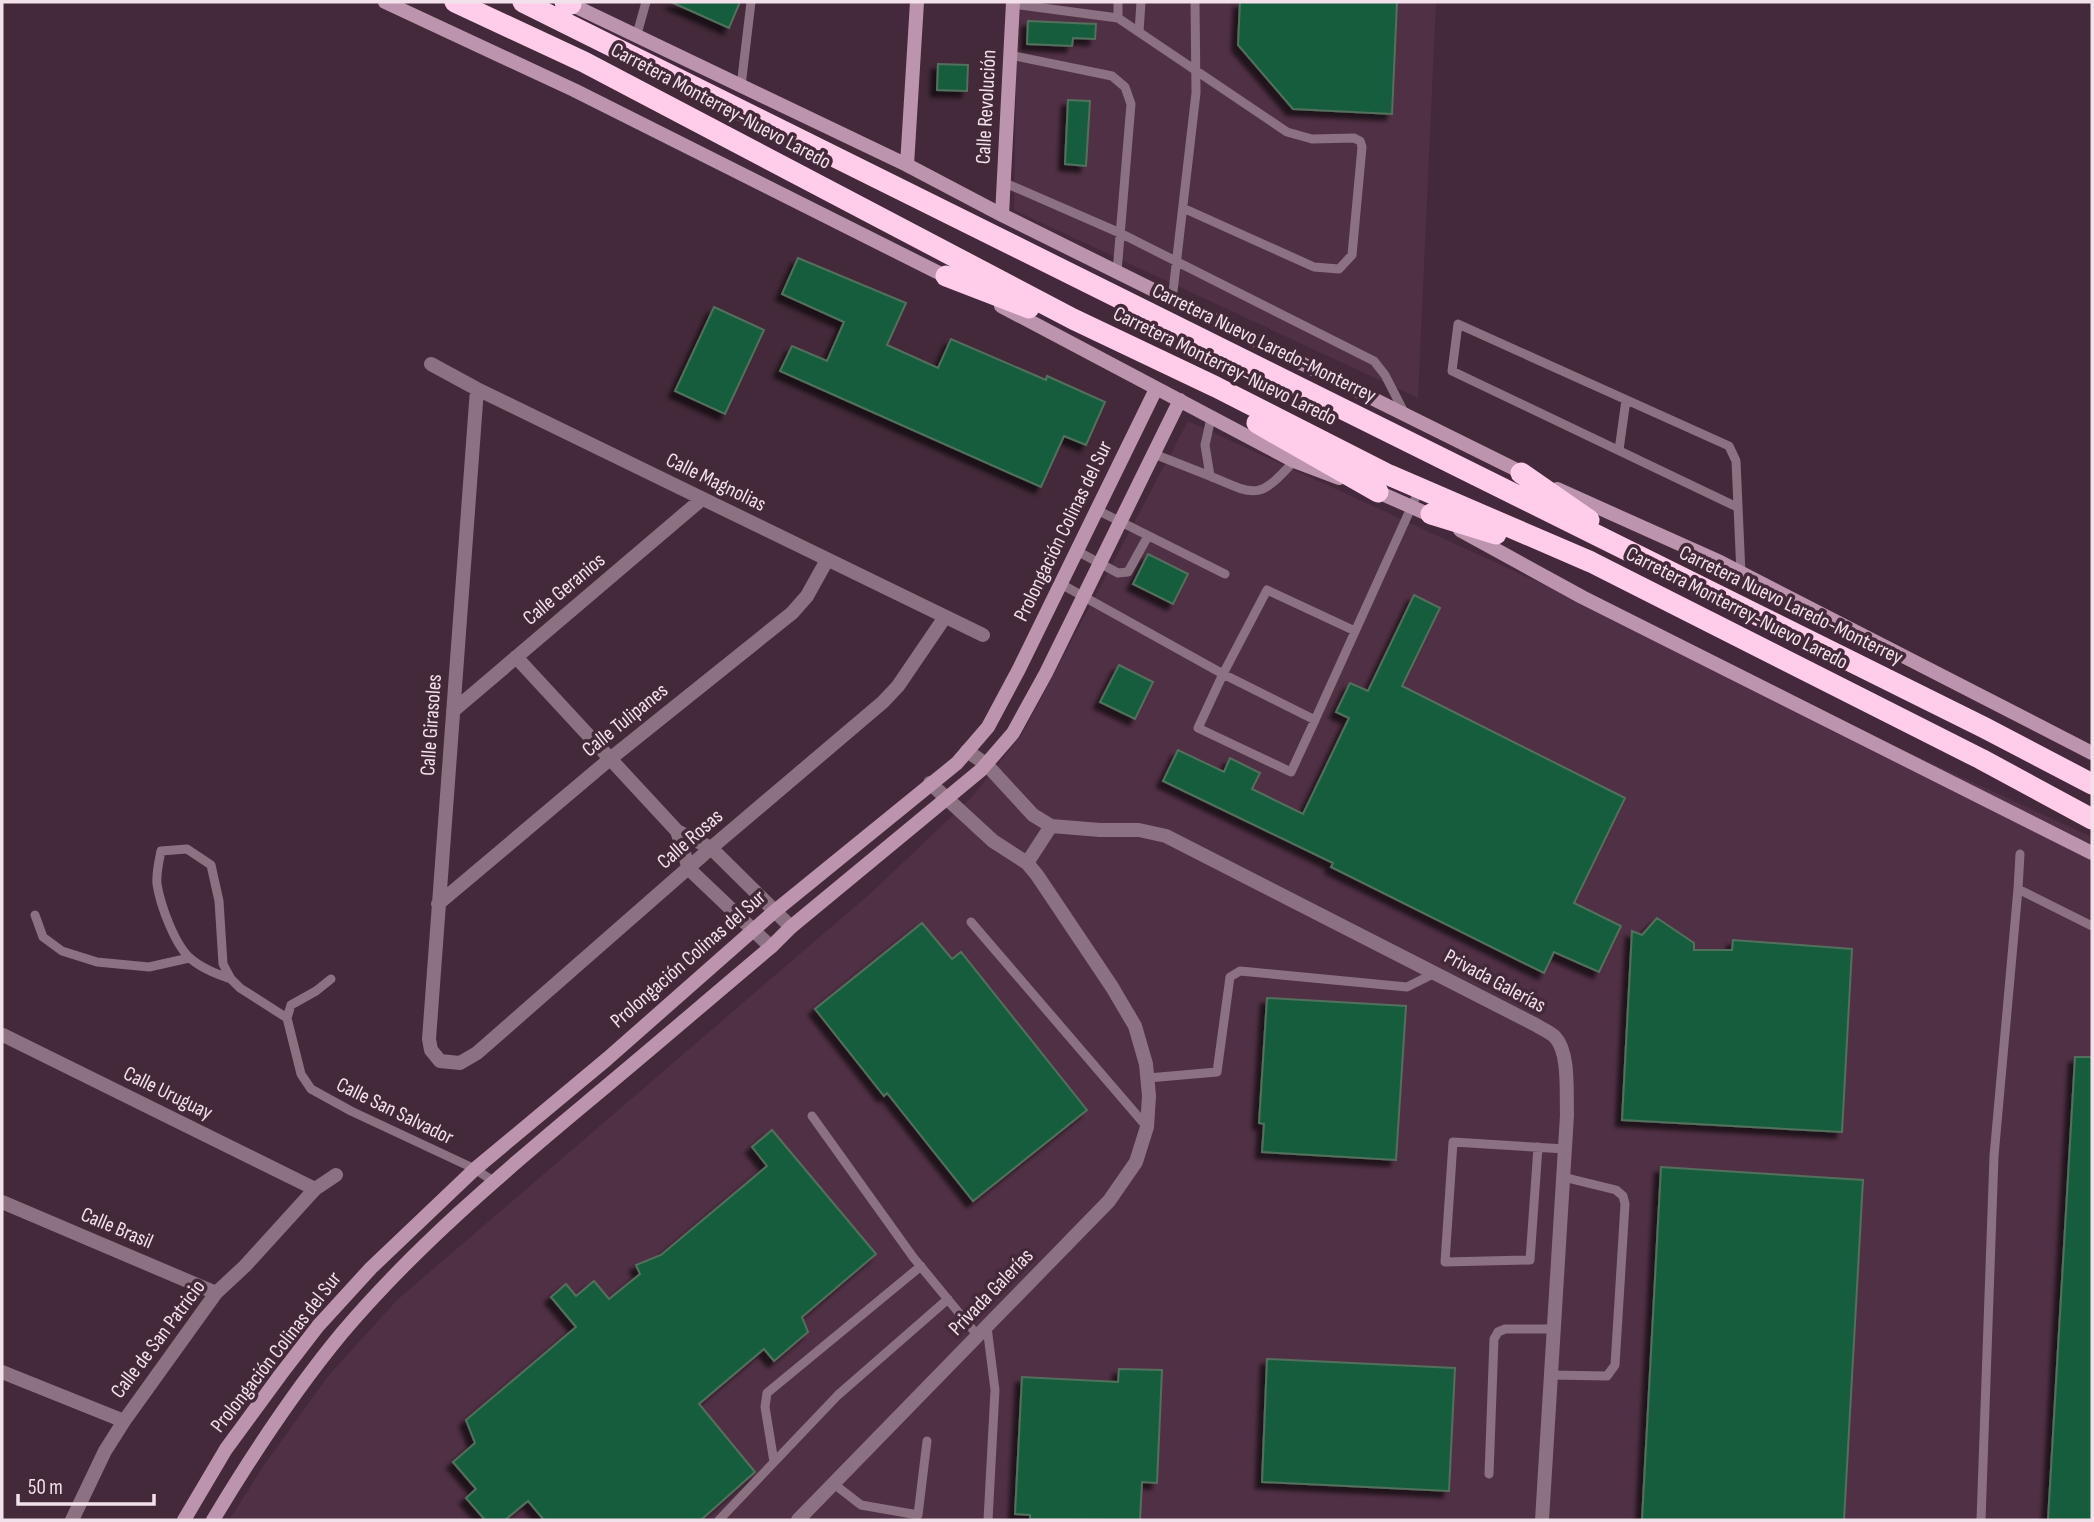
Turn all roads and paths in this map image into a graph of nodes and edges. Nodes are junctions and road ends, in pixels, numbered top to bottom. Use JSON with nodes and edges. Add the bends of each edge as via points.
{"nodes":[{"id":1,"x":385,"y":2,"type":"edge"},
{"id":2,"x":454,"y":2,"type":"edge"},
{"id":3,"x":523,"y":2,"type":"edge"},
{"id":4,"x":646,"y":2,"type":"edge"},
{"id":5,"x":751,"y":2,"type":"edge"},
{"id":6,"x":916,"y":2,"type":"edge"},
{"id":7,"x":1118,"y":2,"type":"edge"},
{"id":8,"x":1141,"y":2,"type":"edge"},
{"id":9,"x":1195,"y":2,"type":"edge"},
{"id":10,"x":1013,"y":3,"type":"edge"},
{"id":11,"x":577,"y":5,"type":"edge"},
{"id":12,"x":1118,"y":18,"type":"junction"},
{"id":13,"x":1139,"y":32,"type":"junction"},
{"id":14,"x":637,"y":34,"type":"junction"},
{"id":15,"x":1010,"y":55,"type":"junction"},
{"id":16,"x":1196,"y":70,"type":"junction"},
{"id":17,"x":741,"y":86,"type":"junction"},
{"id":18,"x":907,"y":165,"type":"junction"},
{"id":19,"x":1003,"y":182,"type":"junction"},
{"id":20,"x":1183,"y":208,"type":"junction"},
{"id":21,"x":1002,"y":215,"type":"junction"},
{"id":22,"x":1120,"y":233,"type":"junction"},
{"id":23,"x":1177,"y":262,"type":"junction"},
{"id":24,"x":1117,"y":272,"type":"junction"},
{"id":25,"x":946,"y":276,"type":"junction"},
{"id":26,"x":1172,"y":300,"type":"junction"},
{"id":27,"x":1073,"y":319,"type":"junction"},
{"id":28,"x":431,"y":365,"type":"dead end"},
{"id":29,"x":1216,"y":387,"type":"junction"},
{"id":30,"x":477,"y":389,"type":"junction"},
{"id":31,"x":1156,"y":389,"type":"junction"},
{"id":32,"x":1180,"y":400,"type":"junction"},
{"id":33,"x":1626,"y":400,"type":"junction"},
{"id":34,"x":1406,"y":415,"type":"junction"},
{"id":35,"x":1211,"y":418,"type":"junction"},
{"id":36,"x":1619,"y":450,"type":"junction"},
{"id":37,"x":1154,"y":454,"type":"junction"},
{"id":38,"x":1294,"y":461,"type":"junction"},
{"id":39,"x":1521,"y":473,"type":"junction"},
{"id":40,"x":1210,"y":476,"type":"junction"},
{"id":41,"x":1420,"y":488,"type":"junction"},
{"id":42,"x":1378,"y":492,"type":"junction"},
{"id":43,"x":702,"y":499,"type":"junction"},
{"id":44,"x":1737,"y":507,"type":"junction"},
{"id":45,"x":1097,"y":510,"type":"junction"},
{"id":46,"x":1422,"y":512,"type":"junction"},
{"id":47,"x":1120,"y":522,"type":"junction"},
{"id":48,"x":1148,"y":536,"type":"junction"},
{"id":49,"x":1077,"y":551,"type":"junction"},
{"id":50,"x":827,"y":560,"type":"junction"},
{"id":51,"x":1591,"y":562,"type":"junction"},
{"id":52,"x":1100,"y":563,"type":"junction"},
{"id":53,"x":1651,"y":563,"type":"junction"},
{"id":54,"x":1225,"y":574,"type":"dead end"},
{"id":55,"x":1741,"y":575,"type":"junction"},
{"id":56,"x":1061,"y":584,"type":"junction"},
{"id":57,"x":1084,"y":596,"type":"junction"},
{"id":58,"x":945,"y":617,"type":"junction"},
{"id":59,"x":1355,"y":631,"type":"junction"},
{"id":60,"x":983,"y":635,"type":"dead end"},
{"id":61,"x":516,"y":657,"type":"junction"},
{"id":62,"x":1223,"y":674,"type":"junction"},
{"id":63,"x":453,"y":711,"type":"junction"},
{"id":64,"x":1315,"y":720,"type":"junction"},
{"id":65,"x":967,"y":751,"type":"junction"},
{"id":66,"x":2092,"y":753,"type":"edge"},
{"id":67,"x":611,"y":759,"type":"junction"},
{"id":68,"x":986,"y":764,"type":"junction"},
{"id":69,"x":930,"y":783,"type":"junction"},
{"id":70,"x":2092,"y":784,"type":"edge"},
{"id":71,"x":947,"y":797,"type":"junction"},
{"id":72,"x":2092,"y":818,"type":"edge"},
{"id":73,"x":1051,"y":826,"type":"junction"},
{"id":74,"x":677,"y":831,"type":"junction"},
{"id":75,"x":711,"y":848,"type":"junction"},
{"id":76,"x":2092,"y":853,"type":"edge"},
{"id":77,"x":2020,"y":854,"type":"dead end"},
{"id":78,"x":1027,"y":863,"type":"junction"},
{"id":79,"x":689,"y":869,"type":"junction"},
{"id":80,"x":2018,"y":890,"type":"junction"},
{"id":81,"x":438,"y":904,"type":"junction"},
{"id":82,"x":775,"y":911,"type":"junction"},
{"id":83,"x":35,"y":915,"type":"dead end"},
{"id":84,"x":971,"y":922,"type":"dead end"},
{"id":85,"x":2092,"y":926,"type":"edge"},
{"id":86,"x":791,"y":927,"type":"junction"},
{"id":87,"x":754,"y":931,"type":"junction"},
{"id":88,"x":771,"y":947,"type":"junction"},
{"id":89,"x":189,"y":958,"type":"junction"},
{"id":90,"x":1435,"y":973,"type":"junction"},
{"id":91,"x":331,"y":978,"type":"dead end"},
{"id":92,"x":231,"y":979,"type":"junction"},
{"id":93,"x":287,"y":1018,"type":"junction"},
{"id":94,"x":3,"y":1035,"type":"edge"},
{"id":95,"x":440,"y":1061,"type":"joint"},
{"id":96,"x":1148,"y":1078,"type":"junction"},
{"id":97,"x":812,"y":1116,"type":"dead end"},
{"id":98,"x":1147,"y":1127,"type":"junction"},
{"id":99,"x":1538,"y":1147,"type":"junction"},
{"id":100,"x":1565,"y":1149,"type":"junction"},
{"id":101,"x":475,"y":1169,"type":"junction"},
{"id":102,"x":336,"y":1175,"type":"dead end"},
{"id":103,"x":1563,"y":1177,"type":"junction"},
{"id":104,"x":493,"y":1181,"type":"junction"},
{"id":105,"x":316,"y":1189,"type":"junction"},
{"id":106,"x":2,"y":1202,"type":"edge"},
{"id":107,"x":921,"y":1266,"type":"junction"},
{"id":108,"x":216,"y":1293,"type":"junction"},
{"id":109,"x":948,"y":1299,"type":"junction"},
{"id":110,"x":1554,"y":1329,"type":"junction"},
{"id":111,"x":983,"y":1331,"type":"junction"},
{"id":112,"x":2,"y":1372,"type":"edge"},
{"id":113,"x":1551,"y":1375,"type":"junction"},
{"id":114,"x":124,"y":1421,"type":"junction"},
{"id":115,"x":927,"y":1441,"type":"dead end"},
{"id":116,"x":774,"y":1462,"type":"junction"},
{"id":117,"x":1489,"y":1474,"type":"dead end"},
{"id":118,"x":834,"y":1484,"type":"junction"},
{"id":119,"x":72,"y":1520,"type":"edge"},
{"id":120,"x":184,"y":1520,"type":"edge"},
{"id":121,"x":213,"y":1520,"type":"edge"},
{"id":122,"x":719,"y":1520,"type":"edge"},
{"id":123,"x":798,"y":1520,"type":"edge"},
{"id":124,"x":988,"y":1520,"type":"edge"},
{"id":125,"x":1542,"y":1520,"type":"edge"},
{"id":126,"x":1981,"y":1520,"type":"edge"}],
"edges":[{"from":1,"to":25,"type":"street","via":[[574,90]]},
{"from":2,"to":27,"type":"highway","name":"Carretera Monterrey-Nuevo Laredo","via":[[584,62]]},
{"from":3,"to":53,"type":"highway","name":"Carretera Nuevo Laredo-Monterrey"},
{"from":4,"to":14,"type":"lane"},
{"from":5,"to":17,"type":"lane"},
{"from":6,"to":18,"type":"street"},
{"from":7,"to":12,"type":"lane"},
{"from":8,"to":13,"type":"lane"},
{"from":9,"to":16,"type":"lane"},
{"from":10,"to":12,"type":"lane"},
{"from":10,"to":15,"type":"street","name":"Calle Revolución"},
{"from":11,"to":14,"type":"street"},
{"from":12,"to":13,"type":"lane"},
{"from":13,"to":16,"type":"lane"},
{"from":14,"to":17,"type":"street"},
{"from":15,"to":19,"type":"street","name":"Calle Revolución"},
{"from":15,"to":22,"type":"lane","via":[[1112,76],[1125,87],[1131,104]]},
{"from":16,"to":20,"type":"lane"},
{"from":16,"to":20,"type":"lane","via":[[1287,132],[1312,139],[1360,141],[1352,255],[1339,269],[1314,267]]},
{"from":17,"to":18,"type":"street"},
{"from":18,"to":21,"type":"street"},
{"from":19,"to":21,"type":"street","name":"Calle Revolución"},
{"from":19,"to":22,"type":"lane"},
{"from":20,"to":23,"type":"lane"},
{"from":21,"to":24,"type":"street"},
{"from":22,"to":23,"type":"lane"},
{"from":22,"to":24,"type":"lane"},
{"from":23,"to":26,"type":"lane"},
{"from":23,"to":34,"type":"lane","via":[[1374,361]]},
{"from":24,"to":26,"type":"street"},
{"from":25,"to":27,"type":"highway","via":[[1057,319]]},
{"from":25,"to":31,"type":"street"},
{"from":26,"to":34,"type":"street"},
{"from":27,"to":29,"type":"highway","name":"Carretera Monterrey-Nuevo Laredo"},
{"from":28,"to":30,"type":"street","name":"Calle Magnolias"},
{"from":29,"to":41,"type":"highway","name":"Carretera Monterrey-Nuevo Laredo"},
{"from":29,"to":42,"type":"highway","via":[[1240,414]]},
{"from":30,"to":43,"type":"street","name":"Calle Magnolias"},
{"from":30,"to":63,"type":"street","name":"Calle Girasoles"},
{"from":31,"to":32,"type":"street"},
{"from":31,"to":45,"type":"street","name":"Prolongación Colinas del Sur"},
{"from":32,"to":35,"type":"street"},
{"from":32,"to":37,"type":"street","name":"Prolongación Colinas del Sur"},
{"from":33,"to":36,"type":"lane"},
{"from":33,"to":36,"type":"lane","via":[[1458,324],[1452,371]]},
{"from":33,"to":44,"type":"lane","via":[[1729,446],[1736,461]]},
{"from":34,"to":39,"type":"street"},
{"from":35,"to":38,"type":"street"},
{"from":35,"to":40,"type":"lane","via":[[1205,445]]},
{"from":36,"to":44,"type":"lane"},
{"from":37,"to":40,"type":"lane"},
{"from":37,"to":47,"type":"street","name":"Prolongación Colinas del Sur"},
{"from":38,"to":40,"type":"lane","via":[[1260,491],[1246,492]]},
{"from":38,"to":42,"type":"street"},
{"from":39,"to":53,"type":"highway"},
{"from":39,"to":55,"type":"street"},
{"from":41,"to":46,"type":"lane"},
{"from":41,"to":51,"type":"highway","name":"Carretera Monterrey-Nuevo Laredo"},
{"from":42,"to":46,"type":"street"},
{"from":43,"to":50,"type":"street","name":"Calle Magnolias"},
{"from":43,"to":61,"type":"street","name":"Calle Geranios"},
{"from":44,"to":55,"type":"lane"},
{"from":45,"to":47,"type":"lane"},
{"from":45,"to":49,"type":"street","name":"Prolongación Colinas del Sur"},
{"from":46,"to":51,"type":"highway"},
{"from":46,"to":59,"type":"lane"},
{"from":46,"to":76,"type":"street"},
{"from":47,"to":48,"type":"lane"},
{"from":47,"to":52,"type":"street","name":"Prolongación Colinas del Sur"},
{"from":48,"to":52,"type":"lane","via":[[1128,572],[1118,573]]},
{"from":48,"to":54,"type":"lane"},
{"from":49,"to":52,"type":"lane"},
{"from":49,"to":56,"type":"street","name":"Prolongación Colinas del Sur"},
{"from":50,"to":58,"type":"street","name":"Calle Magnolias"},
{"from":50,"to":67,"type":"street","name":"Calle Tulipanes","via":[[792,613]]},
{"from":51,"to":72,"type":"highway","name":"Carretera Monterrey-Nuevo Laredo"},
{"from":52,"to":57,"type":"street","name":"Prolongación Colinas del Sur"},
{"from":53,"to":70,"type":"highway","name":"Carretera Nuevo Laredo-Monterrey"},
{"from":55,"to":66,"type":"street"},
{"from":56,"to":57,"type":"lane"},
{"from":56,"to":65,"type":"street","name":"Prolongación Colinas del Sur","via":[[988,727]]},
{"from":57,"to":62,"type":"lane"},
{"from":57,"to":68,"type":"street","name":"Prolongación Colinas del Sur","via":[[1013,733]]},
{"from":58,"to":60,"type":"street","name":"Calle Magnolias"},
{"from":58,"to":75,"type":"street","name":"Calle Rosas","via":[[883,702]]},
{"from":59,"to":62,"type":"lane","via":[[1267,590]]},
{"from":59,"to":64,"type":"lane"},
{"from":61,"to":63,"type":"street","name":"Calle Geranios"},
{"from":61,"to":67,"type":"street"},
{"from":62,"to":64,"type":"lane"},
{"from":62,"to":64,"type":"lane","via":[[1198,728],[1291,772]]},
{"from":63,"to":81,"type":"street","name":"Calle Girasoles"},
{"from":65,"to":68,"type":"street"},
{"from":65,"to":69,"type":"street","name":"Prolongación Colinas del Sur"},
{"from":67,"to":74,"type":"street"},
{"from":67,"to":81,"type":"street","name":"Calle Tulipanes"},
{"from":68,"to":71,"type":"street","name":"Prolongación Colinas del Sur"},
{"from":68,"to":73,"type":"street","via":[[1033,814]]},
{"from":69,"to":71,"type":"street","name":"Privada Galerías"},
{"from":69,"to":82,"type":"street","name":"Prolongación Colinas del Sur"},
{"from":71,"to":78,"type":"street","name":"Privada Galerías","via":[[993,841]]},
{"from":71,"to":86,"type":"street","name":"Prolongación Colinas del Sur"},
{"from":73,"to":78,"type":"street"},
{"from":73,"to":90,"type":"street","name":"Privada Galerías","via":[[1139,830],[1166,836]]},
{"from":74,"to":75,"type":"street"},
{"from":74,"to":79,"type":"street"},
{"from":75,"to":79,"type":"street","name":"Calle Rosas"},
{"from":75,"to":82,"type":"street"},
{"from":77,"to":80,"type":"lane"},
{"from":78,"to":96,"type":"street","name":"Privada Galerías","via":[[1135,1026]]},
{"from":79,"to":87,"type":"street"},
{"from":79,"to":95,"type":"street","name":"Calle Rosas","via":[[477,1053],[460,1063]]},
{"from":80,"to":85,"type":"lane"},
{"from":80,"to":126,"type":"lane","via":[[1994,1156]]},
{"from":81,"to":95,"type":"street","name":"Calle Girasoles","via":[[429,1039]]},
{"from":82,"to":86,"type":"street"},
{"from":82,"to":87,"type":"street","name":"Prolongación Colinas del Sur"},
{"from":83,"to":89,"type":"lane","via":[[43,937],[52,944],[97,962],[149,967]]},
{"from":84,"to":98,"type":"lane"},
{"from":86,"to":88,"type":"street","name":"Prolongación Colinas del Sur"},
{"from":87,"to":88,"type":"street"},
{"from":87,"to":101,"type":"street","name":"Prolongación Colinas del Sur"},
{"from":88,"to":104,"type":"street","name":"Prolongación Colinas del Sur"},
{"from":89,"to":92,"type":"lane"},
{"from":89,"to":92,"type":"lane","via":[[165,913],[157,882],[161,851],[187,849],[211,865],[219,901],[223,964]]},
{"from":90,"to":96,"type":"lane","via":[[1407,986],[1240,971],[1230,977],[1217,1072]]},
{"from":90,"to":100,"type":"street","name":"Privada Galerías","via":[[1556,1038],[1566,1074]]},
{"from":91,"to":93,"type":"lane","via":[[291,1006]]},
{"from":92,"to":93,"type":"lane"},
{"from":93,"to":101,"type":"lane","name":"Calle San Salvador","via":[[301,1074],[312,1089]]},
{"from":94,"to":105,"type":"street","name":"Calle Uruguay"},
{"from":96,"to":98,"type":"street","name":"Privada Galerías"},
{"from":97,"to":107,"type":"lane"},
{"from":98,"to":111,"type":"street","name":"Privada Galerías","via":[[1136,1161],[1109,1200]]},
{"from":99,"to":99,"type":"lane","via":[[1453,1142],[1445,1262],[1530,1260]]},
{"from":99,"to":100,"type":"lane"},
{"from":100,"to":103,"type":"street","name":"Privada Galerías"},
{"from":101,"to":104,"type":"lane","name":"Calle San Salvador"},
{"from":101,"to":120,"type":"street","name":"Prolongación Colinas del Sur","via":[[371,1268],[318,1326],[226,1449]]},
{"from":102,"to":105,"type":"street","name":"Calle de San Patricio"},
{"from":103,"to":110,"type":"street","name":"Privada Galerías"},
{"from":103,"to":113,"type":"lane","via":[[1616,1190],[1625,1205],[1615,1365],[1607,1376]]},
{"from":104,"to":121,"type":"street","name":"Prolongación Colinas del Sur","via":[[343,1333],[252,1454]]},
{"from":105,"to":108,"type":"street","name":"Calle de San Patricio"},
{"from":106,"to":108,"type":"street","name":"Calle Brasil"},
{"from":107,"to":109,"type":"lane"},
{"from":107,"to":116,"type":"lane","via":[[766,1393]]},
{"from":108,"to":114,"type":"street","name":"Calle de San Patricio"},
{"from":109,"to":111,"type":"lane"},
{"from":109,"to":116,"type":"lane","via":[[838,1395]]},
{"from":110,"to":113,"type":"street","name":"Privada Galerías"},
{"from":110,"to":117,"type":"lane","via":[[1505,1329],[1494,1339]]},
{"from":111,"to":118,"type":"street","name":"Privada Galerías"},
{"from":111,"to":124,"type":"lane","via":[[995,1390]]},
{"from":112,"to":114,"type":"street"},
{"from":113,"to":125,"type":"street","name":"Privada Galerías"},
{"from":114,"to":119,"type":"street","name":"Calle de San Patricio"},
{"from":115,"to":118,"type":"lane","via":[[918,1515],[862,1506]]},
{"from":116,"to":122,"type":"lane"},
{"from":118,"to":123,"type":"street","name":"Privada Galerías"}]}
